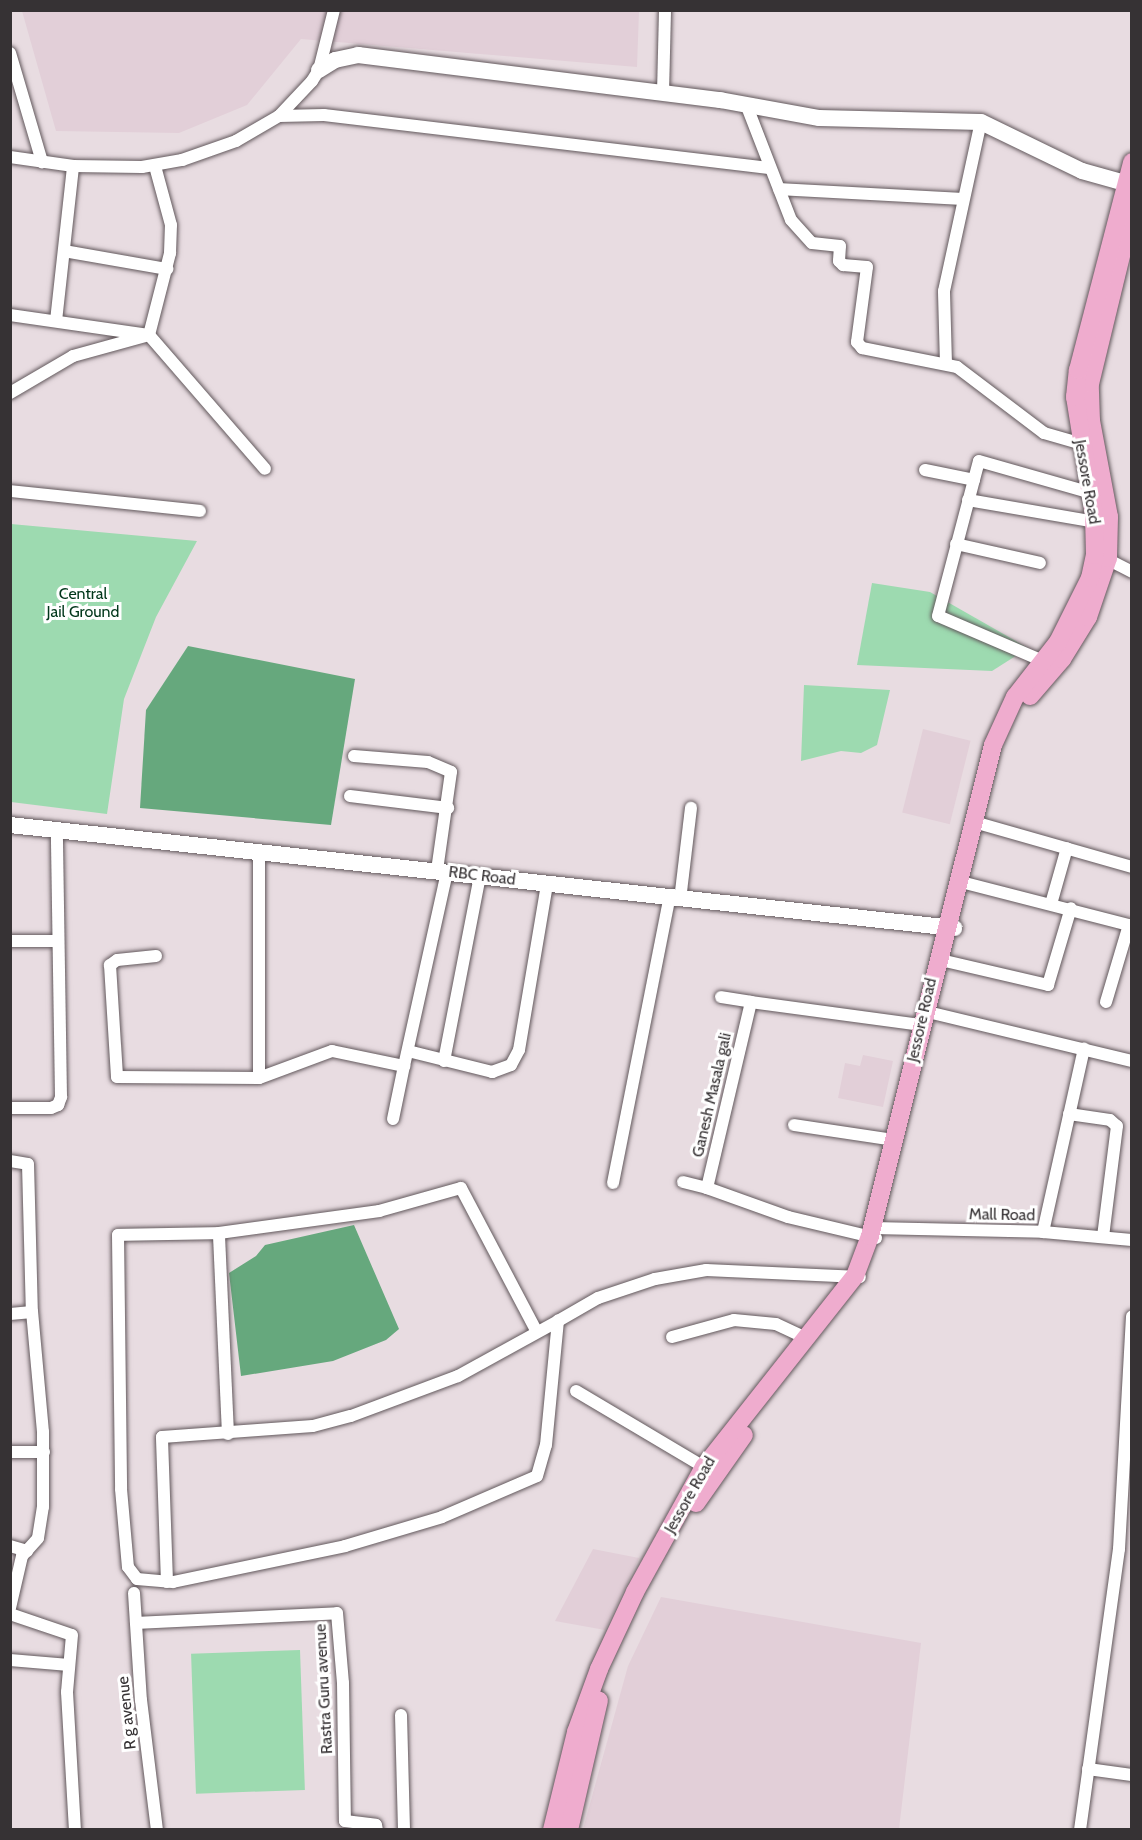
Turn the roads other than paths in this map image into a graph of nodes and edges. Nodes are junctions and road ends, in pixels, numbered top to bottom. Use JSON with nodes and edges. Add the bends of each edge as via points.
{"nodes":[{"id":1,"x":334,"y":10,"type":"edge"},
{"id":2,"x":664,"y":10,"type":"edge"},
{"id":3,"x":10,"y":53,"type":"edge"},
{"id":4,"x":319,"y":70,"type":"junction"},
{"id":5,"x":663,"y":93,"type":"junction"},
{"id":6,"x":746,"y":104,"type":"junction"},
{"id":7,"x":279,"y":116,"type":"junction"},
{"id":8,"x":981,"y":122,"type":"junction"},
{"id":9,"x":10,"y":157,"type":"edge"},
{"id":10,"x":42,"y":162,"type":"junction"},
{"id":11,"x":1131,"y":162,"type":"edge"},
{"id":12,"x":73,"y":166,"type":"junction"},
{"id":13,"x":155,"y":166,"type":"junction"},
{"id":14,"x":769,"y":168,"type":"junction"},
{"id":15,"x":1128,"y":184,"type":"edge"},
{"id":16,"x":779,"y":189,"type":"junction"},
{"id":17,"x":962,"y":199,"type":"junction"},
{"id":18,"x":1131,"y":210,"type":"edge"},
{"id":19,"x":63,"y":251,"type":"junction"},
{"id":20,"x":166,"y":269,"type":"junction"},
{"id":21,"x":10,"y":315,"type":"edge"},
{"id":22,"x":56,"y":321,"type":"junction"},
{"id":23,"x":149,"y":335,"type":"junction"},
{"id":24,"x":946,"y":364,"type":"junction"},
{"id":25,"x":10,"y":393,"type":"edge"},
{"id":26,"x":1080,"y":443,"type":"junction"},
{"id":27,"x":265,"y":469,"type":"dead end"},
{"id":28,"x":925,"y":470,"type":"dead end"},
{"id":29,"x":974,"y":480,"type":"junction"},
{"id":30,"x":10,"y":491,"type":"edge"},
{"id":31,"x":1090,"y":493,"type":"junction"},
{"id":32,"x":968,"y":500,"type":"junction"},
{"id":33,"x":200,"y":511,"type":"dead end"},
{"id":34,"x":1095,"y":522,"type":"junction"},
{"id":35,"x":956,"y":544,"type":"junction"},
{"id":36,"x":1102,"y":556,"type":"junction"},
{"id":37,"x":1040,"y":563,"type":"dead end"},
{"id":38,"x":1131,"y":572,"type":"edge"},
{"id":39,"x":1043,"y":661,"type":"junction"},
{"id":40,"x":354,"y":756,"type":"dead end"},
{"id":41,"x":350,"y":796,"type":"dead end"},
{"id":42,"x":447,"y":808,"type":"junction"},
{"id":43,"x":692,"y":808,"type":"dead end"},
{"id":44,"x":981,"y":824,"type":"junction"},
{"id":45,"x":10,"y":825,"type":"edge"},
{"id":46,"x":57,"y":830,"type":"junction"},
{"id":47,"x":1066,"y":848,"type":"junction"},
{"id":48,"x":259,"y":851,"type":"junction"},
{"id":49,"x":1131,"y":867,"type":"edge"},
{"id":50,"x":442,"y":871,"type":"junction"},
{"id":51,"x":480,"y":876,"type":"junction"},
{"id":52,"x":965,"y":883,"type":"junction"},
{"id":53,"x":547,"y":884,"type":"junction"},
{"id":54,"x":675,"y":899,"type":"junction"},
{"id":55,"x":1051,"y":904,"type":"junction"},
{"id":56,"x":1071,"y":908,"type":"junction"},
{"id":57,"x":1130,"y":925,"type":"edge"},
{"id":58,"x":949,"y":927,"type":"junction"},
{"id":59,"x":10,"y":941,"type":"edge"},
{"id":60,"x":58,"y":941,"type":"junction"},
{"id":61,"x":156,"y":956,"type":"dead end"},
{"id":62,"x":945,"y":961,"type":"junction"},
{"id":63,"x":721,"y":997,"type":"dead end"},
{"id":64,"x":751,"y":1002,"type":"junction"},
{"id":65,"x":1106,"y":1002,"type":"dead end"},
{"id":66,"x":927,"y":1019,"type":"junction"},
{"id":67,"x":1083,"y":1049,"type":"junction"},
{"id":68,"x":408,"y":1051,"type":"junction"},
{"id":69,"x":444,"y":1061,"type":"junction"},
{"id":70,"x":1131,"y":1061,"type":"edge"},
{"id":71,"x":404,"y":1066,"type":"junction"},
{"id":72,"x":259,"y":1078,"type":"junction"},
{"id":73,"x":10,"y":1108,"type":"edge"},
{"id":74,"x":1069,"y":1114,"type":"junction"},
{"id":75,"x":393,"y":1119,"type":"dead end"},
{"id":76,"x":794,"y":1125,"type":"dead end"},
{"id":77,"x":894,"y":1140,"type":"junction"},
{"id":78,"x":10,"y":1161,"type":"edge"},
{"id":79,"x":683,"y":1182,"type":"dead end"},
{"id":80,"x":613,"y":1183,"type":"dead end"},
{"id":81,"x":707,"y":1188,"type":"junction"},
{"id":82,"x":1043,"y":1232,"type":"junction"},
{"id":83,"x":219,"y":1233,"type":"junction"},
{"id":84,"x":875,"y":1233,"type":"junction"},
{"id":85,"x":1103,"y":1237,"type":"junction"},
{"id":86,"x":1131,"y":1240,"type":"edge"},
{"id":87,"x":859,"y":1276,"type":"junction"},
{"id":88,"x":32,"y":1312,"type":"junction"},
{"id":89,"x":10,"y":1314,"type":"edge"},
{"id":90,"x":1131,"y":1316,"type":"edge"},
{"id":91,"x":558,"y":1321,"type":"junction"},
{"id":92,"x":537,"y":1330,"type":"junction"},
{"id":93,"x":672,"y":1337,"type":"dead end"},
{"id":94,"x":806,"y":1338,"type":"junction"},
{"id":95,"x":1130,"y":1354,"type":"edge"},
{"id":96,"x":576,"y":1391,"type":"dead end"},
{"id":97,"x":228,"y":1434,"type":"junction"},
{"id":98,"x":10,"y":1452,"type":"edge"},
{"id":99,"x":44,"y":1452,"type":"junction"},
{"id":100,"x":704,"y":1467,"type":"junction"},
{"id":101,"x":10,"y":1546,"type":"edge"},
{"id":102,"x":27,"y":1551,"type":"junction"},
{"id":103,"x":167,"y":1581,"type":"junction"},
{"id":104,"x":134,"y":1593,"type":"dead end"},
{"id":105,"x":10,"y":1608,"type":"edge"},
{"id":106,"x":10,"y":1614,"type":"edge"},
{"id":107,"x":136,"y":1623,"type":"junction"},
{"id":108,"x":10,"y":1660,"type":"edge"},
{"id":109,"x":69,"y":1665,"type":"junction"},
{"id":110,"x":603,"y":1671,"type":"junction"},
{"id":111,"x":590,"y":1709,"type":"junction"},
{"id":112,"x":401,"y":1715,"type":"dead end"},
{"id":113,"x":1088,"y":1769,"type":"junction"},
{"id":114,"x":1131,"y":1775,"type":"edge"},
{"id":115,"x":75,"y":1830,"type":"edge"},
{"id":116,"x":157,"y":1830,"type":"edge"},
{"id":117,"x":377,"y":1830,"type":"edge"},
{"id":118,"x":404,"y":1830,"type":"edge"},
{"id":119,"x":552,"y":1830,"type":"edge"},
{"id":120,"x":561,"y":1830,"type":"edge"},
{"id":121,"x":569,"y":1830,"type":"edge"},
{"id":122,"x":1080,"y":1830,"type":"edge"}],
"edges":[{"from":1,"to":4,"type":"street"},
{"from":2,"to":5,"type":"street"},
{"from":3,"to":10,"type":"street"},
{"from":4,"to":5,"type":"street","via":[[336,60],[358,56]]},
{"from":4,"to":7,"type":"street"},
{"from":5,"to":6,"type":"street"},
{"from":6,"to":8,"type":"street","via":[[819,118]]},
{"from":6,"to":14,"type":"street"},
{"from":7,"to":13,"type":"street","via":[[211,151]]},
{"from":7,"to":14,"type":"street","via":[[324,115]]},
{"from":8,"to":15,"type":"street","via":[[1082,171]]},
{"from":8,"to":17,"type":"street"},
{"from":9,"to":10,"type":"street"},
{"from":10,"to":12,"type":"street"},
{"from":11,"to":15,"type":"main road","name":"Jessore Road"},
{"from":12,"to":13,"type":"street"},
{"from":12,"to":19,"type":"street"},
{"from":13,"to":20,"type":"street","via":[[171,225]]},
{"from":14,"to":16,"type":"street"},
{"from":15,"to":26,"type":"main road","name":"Jessore Road","via":[[1078,370],[1075,397]]},
{"from":16,"to":17,"type":"street"},
{"from":16,"to":24,"type":"street","via":[[791,220],[812,243],[839,245],[840,263],[867,267],[858,345]]},
{"from":17,"to":24,"type":"street","via":[[944,291]]},
{"from":18,"to":36,"type":"main road","name":"Jessore Road","via":[[1090,384],[1091,421],[1109,517]]},
{"from":19,"to":20,"type":"street"},
{"from":19,"to":22,"type":"street"},
{"from":20,"to":23,"type":"street"},
{"from":21,"to":22,"type":"street"},
{"from":22,"to":23,"type":"street"},
{"from":23,"to":25,"type":"street","via":[[73,356]]},
{"from":23,"to":27,"type":"street"},
{"from":24,"to":26,"type":"street","via":[[973,376],[1000,402],[1044,433]]},
{"from":26,"to":31,"type":"main road","name":"Jessore Road"},
{"from":28,"to":29,"type":"street"},
{"from":29,"to":31,"type":"street","via":[[979,460]]},
{"from":29,"to":32,"type":"street"},
{"from":30,"to":33,"type":"street"},
{"from":31,"to":34,"type":"main road","name":"Jessore Road"},
{"from":32,"to":34,"type":"street"},
{"from":32,"to":35,"type":"street"},
{"from":34,"to":36,"type":"main road","name":"Jessore Road"},
{"from":35,"to":37,"type":"street"},
{"from":35,"to":39,"type":"street","via":[[938,616]]},
{"from":36,"to":38,"type":"street"},
{"from":36,"to":39,"type":"main road","name":"Jessore Road","via":[[1081,600]]},
{"from":36,"to":44,"type":"main road","name":"Jessore Road","via":[[1099,592],[1075,640],[1019,711]]},
{"from":39,"to":58,"type":"main road","name":"Jessore Road","via":[[1001,720]]},
{"from":40,"to":42,"type":"street","via":[[447,767],[452,780]]},
{"from":41,"to":42,"type":"street"},
{"from":42,"to":50,"type":"street"},
{"from":43,"to":54,"type":"street"},
{"from":44,"to":47,"type":"street"},
{"from":44,"to":52,"type":"main road","name":"Jessore Road"},
{"from":45,"to":46,"type":"street","name":"RBC Road"},
{"from":46,"to":48,"type":"street","name":"RBC Road"},
{"from":46,"to":60,"type":"street"},
{"from":47,"to":49,"type":"street"},
{"from":47,"to":55,"type":"street"},
{"from":48,"to":50,"type":"street","name":"RBC Road"},
{"from":48,"to":72,"type":"street"},
{"from":50,"to":51,"type":"street","name":"RBC Road"},
{"from":50,"to":68,"type":"street"},
{"from":51,"to":53,"type":"street","name":"RBC Road"},
{"from":51,"to":69,"type":"street"},
{"from":52,"to":55,"type":"street"},
{"from":52,"to":58,"type":"main road","name":"Jessore Road"},
{"from":53,"to":54,"type":"street","name":"RBC Road"},
{"from":53,"to":69,"type":"street","via":[[515,1061],[506,1069],[492,1072]]},
{"from":54,"to":58,"type":"street","name":"RBC Road"},
{"from":54,"to":80,"type":"street"},
{"from":55,"to":56,"type":"street"},
{"from":56,"to":57,"type":"street"},
{"from":56,"to":62,"type":"street","via":[[1048,985]]},
{"from":57,"to":65,"type":"street"},
{"from":58,"to":62,"type":"main road","name":"Jessore Road"},
{"from":58,"to":66,"type":"main road","name":"Jessore Road"},
{"from":59,"to":60,"type":"street"},
{"from":60,"to":73,"type":"street","via":[[58,1105]]},
{"from":61,"to":72,"type":"street","via":[[117,960],[110,965],[117,1077]]},
{"from":62,"to":66,"type":"main road","name":"Jessore Road"},
{"from":63,"to":64,"type":"street"},
{"from":64,"to":66,"type":"street"},
{"from":64,"to":81,"type":"street","name":"Ganesh Masala gali"},
{"from":66,"to":67,"type":"street"},
{"from":66,"to":77,"type":"main road","name":"Jessore Road"},
{"from":66,"to":84,"type":"main road","name":"Jessore Road"},
{"from":67,"to":70,"type":"street"},
{"from":67,"to":74,"type":"street"},
{"from":68,"to":69,"type":"street"},
{"from":68,"to":71,"type":"street"},
{"from":71,"to":72,"type":"street","via":[[332,1051]]},
{"from":71,"to":75,"type":"street"},
{"from":74,"to":82,"type":"street"},
{"from":74,"to":85,"type":"street","via":[[1110,1120],[1117,1125]]},
{"from":76,"to":77,"type":"street"},
{"from":77,"to":84,"type":"main road","name":"Jessore Road"},
{"from":78,"to":88,"type":"street","via":[[28,1164]]},
{"from":79,"to":81,"type":"street"},
{"from":81,"to":84,"type":"street","via":[[788,1217]]},
{"from":82,"to":84,"type":"street","name":"Mall Road"},
{"from":82,"to":85,"type":"street","name":"Mall Road"},
{"from":83,"to":92,"type":"street","via":[[379,1211],[461,1188]]},
{"from":83,"to":97,"type":"street"},
{"from":83,"to":103,"type":"street","via":[[118,1235],[120,1446],[128,1567],[137,1579]]},
{"from":84,"to":87,"type":"main road","name":"Jessore Road"},
{"from":85,"to":86,"type":"street","name":"Mall Road"},
{"from":87,"to":91,"type":"street","via":[[706,1270],[615,1292]]},
{"from":87,"to":94,"type":"main road","name":"Jessore Road"},
{"from":87,"to":110,"type":"main road","name":"Jessore Road","via":[[693,1508]]},
{"from":88,"to":89,"type":"street"},
{"from":88,"to":99,"type":"street"},
{"from":90,"to":95,"type":"street"},
{"from":91,"to":92,"type":"street"},
{"from":91,"to":103,"type":"street","via":[[546,1445],[537,1476],[442,1517],[345,1546]]},
{"from":92,"to":97,"type":"street","via":[[458,1376],[378,1408],[314,1426]]},
{"from":93,"to":94,"type":"street","via":[[734,1320],[776,1324]]},
{"from":94,"to":100,"type":"main road","name":"Jessore Road"},
{"from":95,"to":113,"type":"street","via":[[1119,1549]]},
{"from":96,"to":100,"type":"street"},
{"from":97,"to":103,"type":"street","via":[[162,1437]]},
{"from":98,"to":99,"type":"street"},
{"from":99,"to":102,"type":"street","via":[[38,1538]]},
{"from":100,"to":110,"type":"main road","name":"Jessore Road","via":[[617,1627]]},
{"from":101,"to":102,"type":"street"},
{"from":102,"to":105,"type":"street","via":[[22,1556]]},
{"from":104,"to":107,"type":"street","name":"R g avenue"},
{"from":106,"to":109,"type":"street","via":[[72,1635]]},
{"from":107,"to":116,"type":"street","name":"R g avenue"},
{"from":107,"to":117,"type":"street","name":"Rastra Guru avenue","via":[[337,1613],[343,1683],[345,1821],[376,1825]]},
{"from":108,"to":109,"type":"street"},
{"from":109,"to":115,"type":"street"},
{"from":110,"to":111,"type":"main road","name":"Jessore Road"},
{"from":111,"to":119,"type":"main road","name":"Jessore Road","via":[[567,1761]]},
{"from":111,"to":120,"type":"main road"},
{"from":111,"to":121,"type":"main road","name":"Jessore Road"},
{"from":112,"to":118,"type":"street"},
{"from":113,"to":114,"type":"street"},
{"from":113,"to":122,"type":"street"}]}
